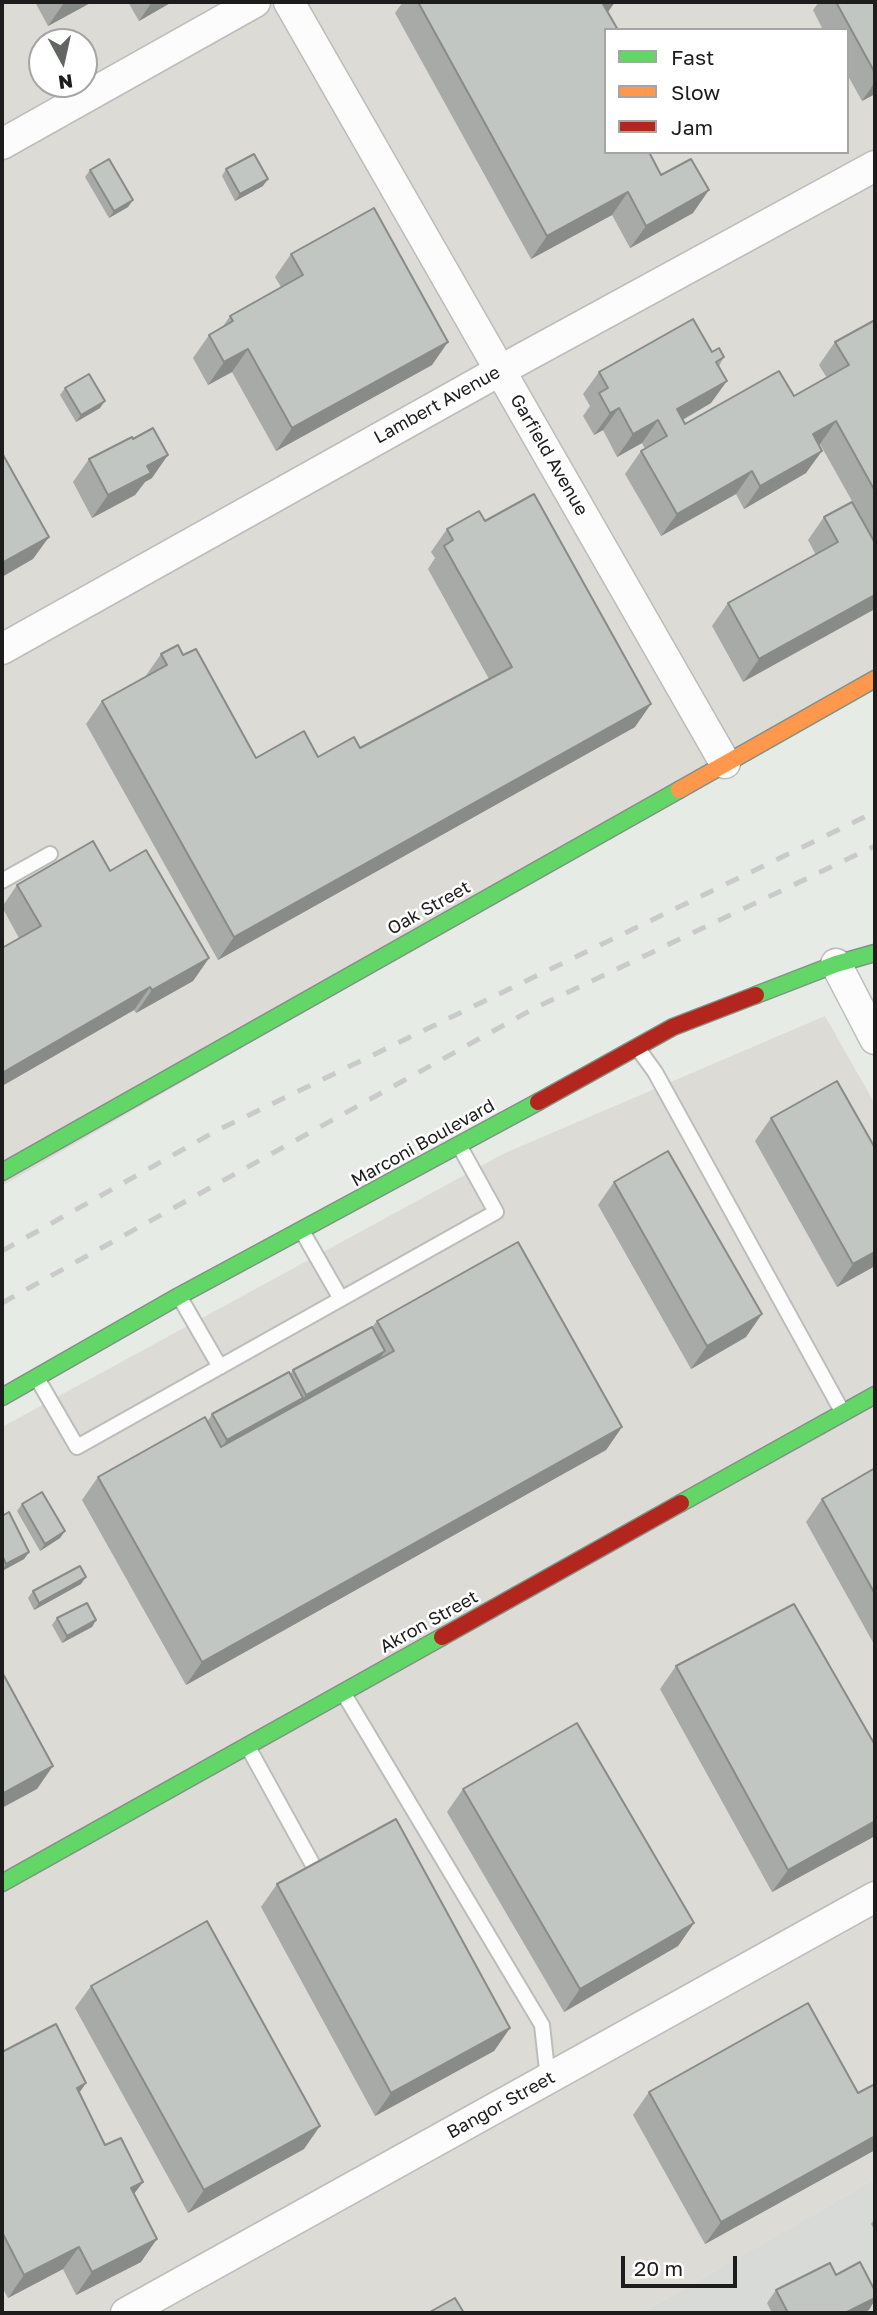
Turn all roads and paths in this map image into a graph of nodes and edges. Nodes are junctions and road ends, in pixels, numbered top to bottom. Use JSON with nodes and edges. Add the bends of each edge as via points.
{"nodes":[{"id":1,"x":255,"y":2,"type":"edge"},
{"id":2,"x":289,"y":2,"type":"edge"},
{"id":3,"x":2,"y":144,"type":"edge"},
{"id":4,"x":875,"y":166,"type":"edge"},
{"id":5,"x":501,"y":370,"type":"junction"},
{"id":6,"x":2,"y":649,"type":"edge"},
{"id":7,"x":875,"y":679,"type":"edge"},
{"id":8,"x":725,"y":764,"type":"junction"},
{"id":9,"x":50,"y":855,"type":"dead end"},
{"id":10,"x":2,"y":881,"type":"edge"},
{"id":11,"x":875,"y":953,"type":"edge"},
{"id":12,"x":836,"y":964,"type":"junction"},
{"id":13,"x":875,"y":1040,"type":"edge"},
{"id":14,"x":636,"y":1046,"type":"junction"},
{"id":15,"x":460,"y":1146,"type":"junction"},
{"id":16,"x":2,"y":1172,"type":"edge"},
{"id":17,"x":303,"y":1231,"type":"junction"},
{"id":18,"x":179,"y":1296,"type":"junction"},
{"id":19,"x":341,"y":1300,"type":"junction"},
{"id":20,"x":220,"y":1367,"type":"junction"},
{"id":21,"x":36,"y":1378,"type":"junction"},
{"id":22,"x":875,"y":1395,"type":"edge"},
{"id":23,"x":2,"y":1397,"type":"edge"},
{"id":24,"x":843,"y":1413,"type":"junction"},
{"id":25,"x":343,"y":1692,"type":"junction"},
{"id":26,"x":247,"y":1745,"type":"junction"},
{"id":27,"x":313,"y":1865,"type":"edge"},
{"id":28,"x":2,"y":1883,"type":"edge"},
{"id":29,"x":875,"y":1897,"type":"edge"},
{"id":30,"x":548,"y":2079,"type":"junction"},
{"id":31,"x":126,"y":2313,"type":"edge"}],
"edges":[{"from":1,"to":3,"type":"street"},
{"from":2,"to":5,"type":"street","name":"Garfield Avenue"},
{"from":4,"to":5,"type":"street","name":"Lambert Avenue"},
{"from":5,"to":6,"type":"street","name":"Lambert Avenue"},
{"from":5,"to":8,"type":"street","name":"Garfield Avenue"},
{"from":7,"to":8,"type":"street","name":"Oak Street"},
{"from":8,"to":16,"type":"street","name":"Oak Street"},
{"from":9,"to":10,"type":"lane"},
{"from":11,"to":12,"type":"street","name":"Marconi Boulevard"},
{"from":12,"to":13,"type":"street"},
{"from":12,"to":14,"type":"street","name":"Marconi Boulevard","via":[[673,1027]]},
{"from":14,"to":15,"type":"street","name":"Marconi Boulevard"},
{"from":14,"to":24,"type":"lane","via":[[655,1072]]},
{"from":15,"to":17,"type":"street","name":"Marconi Boulevard"},
{"from":15,"to":19,"type":"lane","via":[[496,1212]]},
{"from":17,"to":18,"type":"street","name":"Marconi Boulevard"},
{"from":17,"to":19,"type":"lane"},
{"from":18,"to":20,"type":"lane"},
{"from":18,"to":21,"type":"street","name":"Marconi Boulevard"},
{"from":19,"to":20,"type":"lane"},
{"from":20,"to":21,"type":"lane","via":[[78,1447]]},
{"from":21,"to":23,"type":"street","name":"Marconi Boulevard"},
{"from":22,"to":24,"type":"street","name":"Akron Street"},
{"from":24,"to":25,"type":"street","name":"Akron Street"},
{"from":25,"to":26,"type":"street","name":"Akron Street"},
{"from":25,"to":30,"type":"lane","via":[[542,2025]]},
{"from":26,"to":27,"type":"lane"},
{"from":26,"to":28,"type":"street","name":"Akron Street"},
{"from":29,"to":30,"type":"street","name":"Bangor Street"},
{"from":30,"to":31,"type":"street","name":"Bangor Street"}]}
